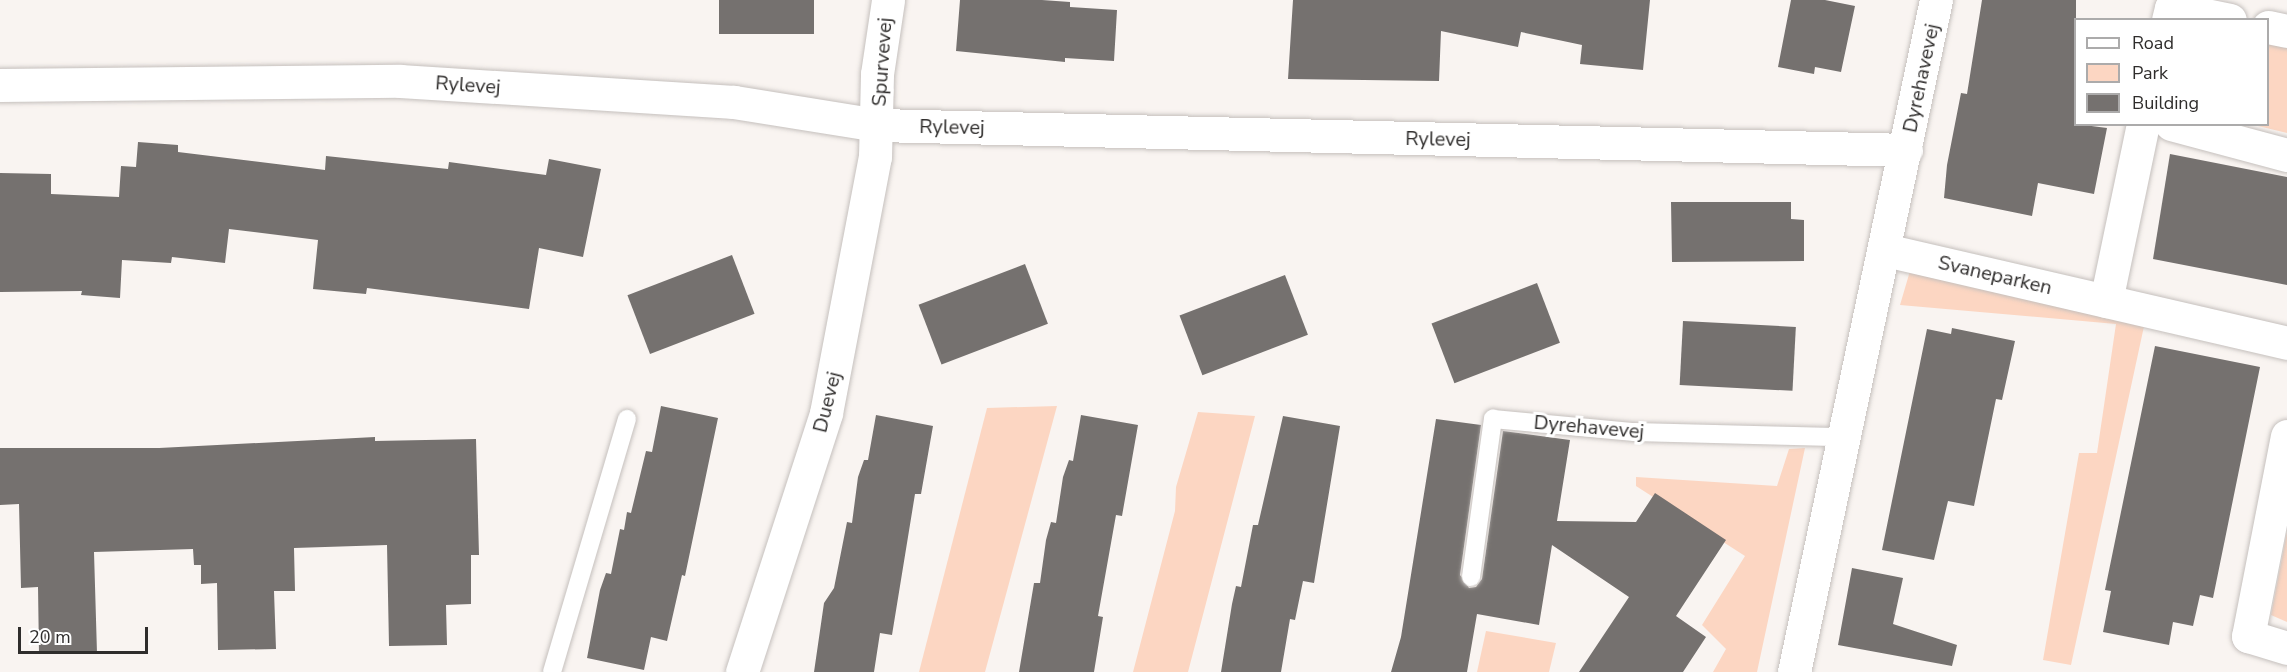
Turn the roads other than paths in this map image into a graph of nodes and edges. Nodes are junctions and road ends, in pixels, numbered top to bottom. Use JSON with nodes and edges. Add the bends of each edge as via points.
{"nodes":[{"id":1,"x":888,"y":0,"type":"edge"},
{"id":2,"x":1936,"y":0,"type":"edge"},
{"id":3,"x":2168,"y":18,"type":"edge"},
{"id":4,"x":2220,"y":18,"type":"edge"},
{"id":5,"x":2269,"y":27,"type":"edge"},
{"id":6,"x":2287,"y":31,"type":"edge"},
{"id":7,"x":0,"y":85,"type":"edge"},
{"id":8,"x":878,"y":125,"type":"junction"},
{"id":9,"x":2143,"y":126,"type":"edge"},
{"id":10,"x":2178,"y":126,"type":"edge"},
{"id":11,"x":1906,"y":150,"type":"junction"},
{"id":12,"x":2287,"y":155,"type":"edge"},
{"id":13,"x":1884,"y":250,"type":"junction"},
{"id":14,"x":2106,"y":301,"type":"junction"},
{"id":15,"x":2287,"y":343,"type":"edge"},
{"id":16,"x":627,"y":419,"type":"dead end"},
{"id":17,"x":2287,"y":436,"type":"edge"},
{"id":18,"x":1844,"y":437,"type":"junction"},
{"id":19,"x":1471,"y":577,"type":"dead end"},
{"id":20,"x":2287,"y":648,"type":"edge"},
{"id":21,"x":552,"y":672,"type":"edge"},
{"id":22,"x":742,"y":672,"type":"edge"},
{"id":23,"x":1794,"y":672,"type":"edge"}],
"edges":[{"from":1,"to":8,"type":"street","name":"Spurvevej","via":[[877,74]]},
{"from":2,"to":11,"type":"street","name":"Dyrehavevej"},
{"from":3,"to":4,"type":"street","via":[[2171,8]]},
{"from":5,"to":6,"type":"street"},
{"from":7,"to":8,"type":"street","name":"Rylevej","via":[[400,81],[734,102]]},
{"from":8,"to":11,"type":"street","name":"Rylevej"},
{"from":8,"to":22,"type":"street","name":"Duevej","via":[[851,292],[826,413]]},
{"from":9,"to":14,"type":"street"},
{"from":10,"to":12,"type":"street"},
{"from":11,"to":13,"type":"street","name":"Dyrehavevej"},
{"from":13,"to":14,"type":"street","name":"Svaneparken"},
{"from":13,"to":18,"type":"street","name":"Dyrehavevej"},
{"from":14,"to":15,"type":"street","name":"Svaneparken"},
{"from":16,"to":21,"type":"lane"},
{"from":17,"to":20,"type":"street","via":[[2248,636]]},
{"from":18,"to":19,"type":"lane","name":"Dyrehavevej","via":[[1634,432],[1493,419]]},
{"from":18,"to":23,"type":"street","name":"Dyrehavevej"}]}
